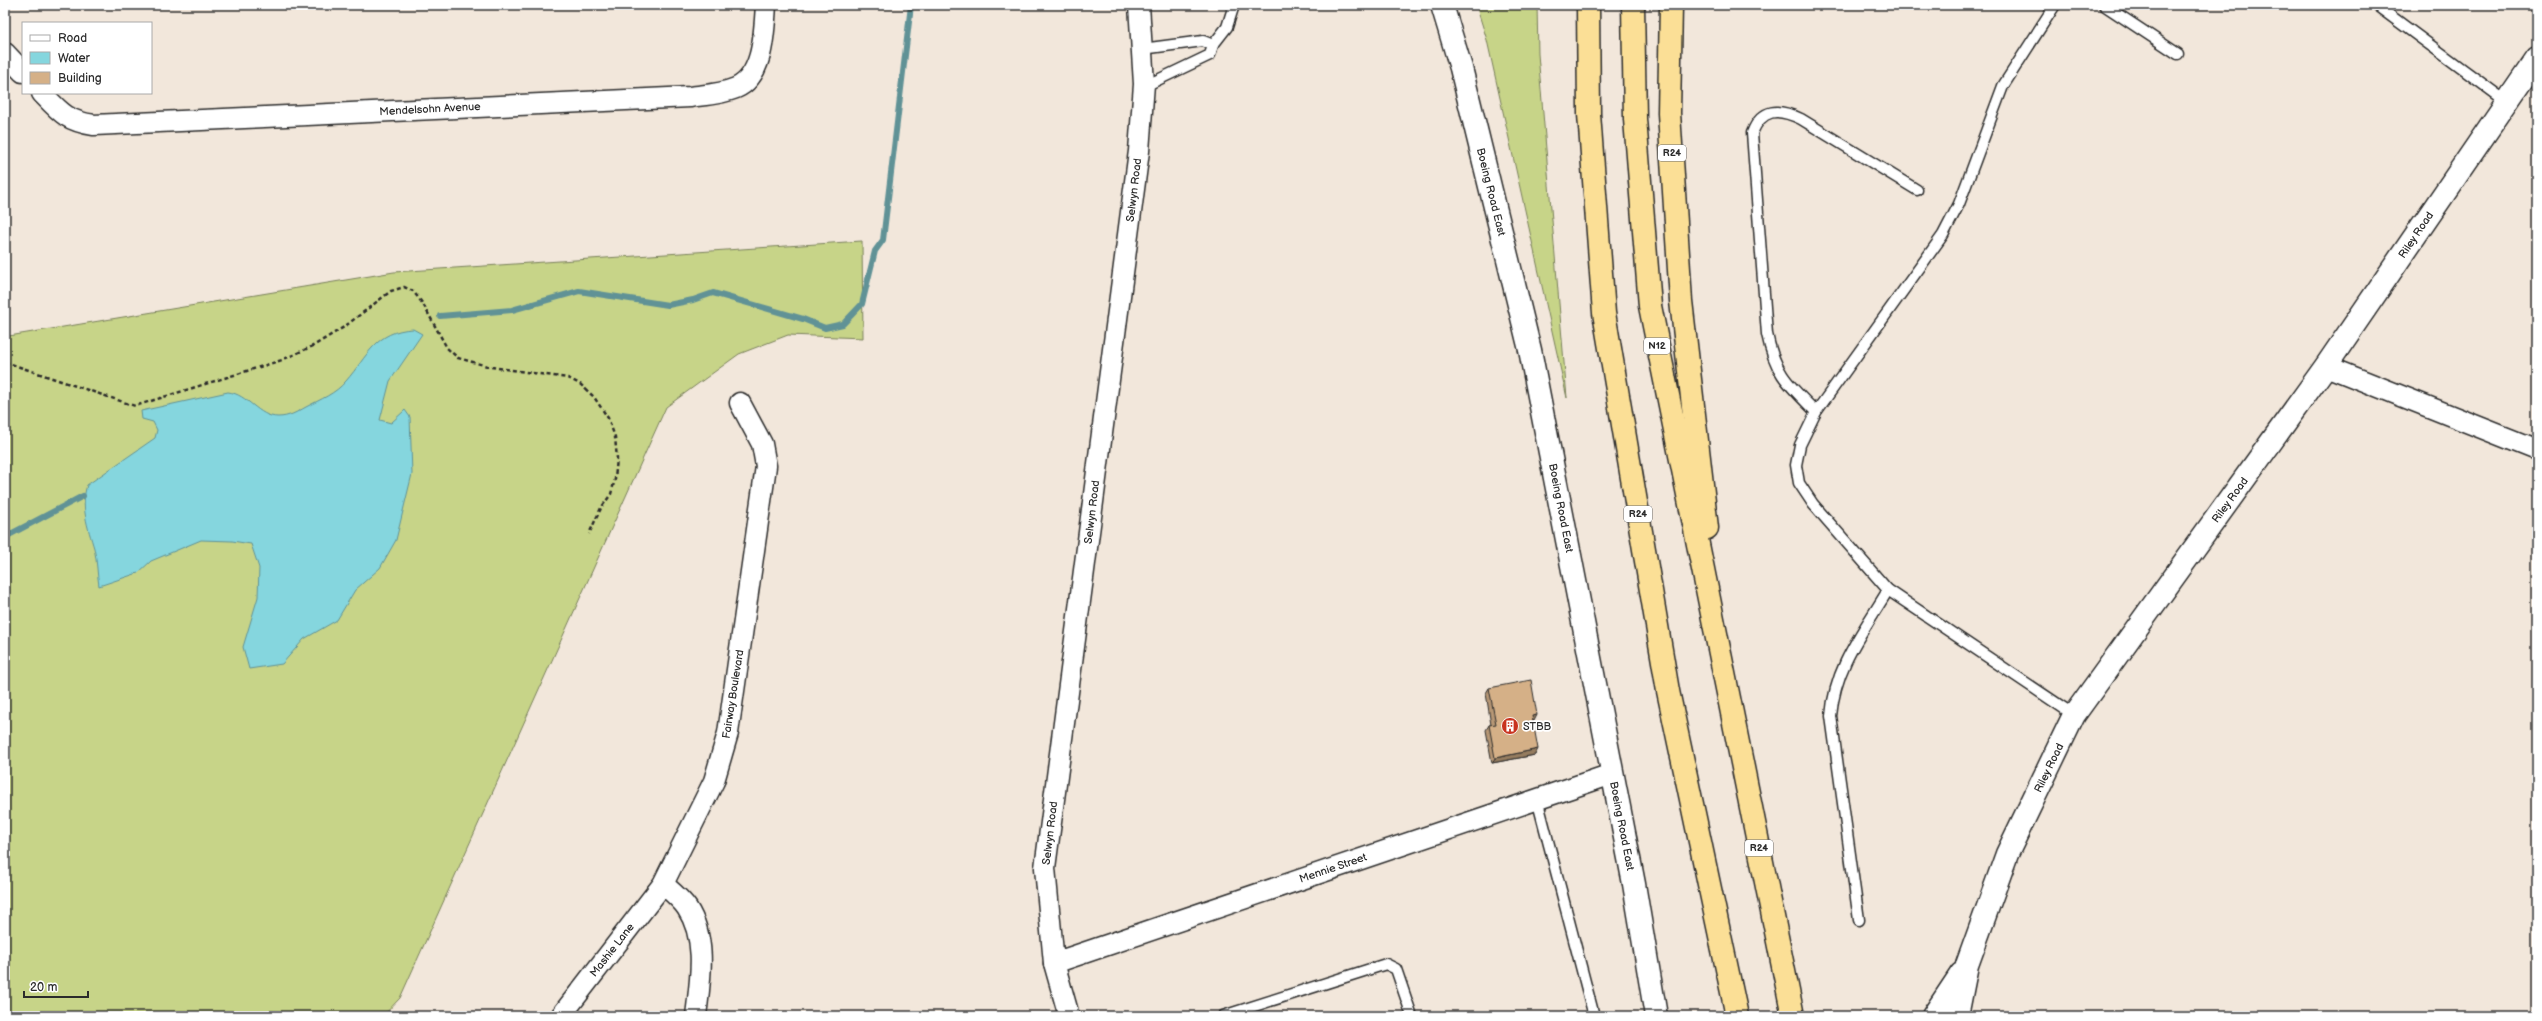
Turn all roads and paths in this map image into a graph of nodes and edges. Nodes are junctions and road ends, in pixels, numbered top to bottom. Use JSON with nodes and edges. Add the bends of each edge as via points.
{"nodes":[{"id":1,"x":766,"y":5,"type":"edge"},
{"id":2,"x":1139,"y":5,"type":"edge"},
{"id":3,"x":1234,"y":5,"type":"edge"},
{"id":4,"x":1442,"y":5,"type":"edge"},
{"id":5,"x":1588,"y":5,"type":"edge"},
{"id":6,"x":1633,"y":5,"type":"edge"},
{"id":7,"x":1672,"y":5,"type":"edge"},
{"id":8,"x":2056,"y":5,"type":"edge"},
{"id":9,"x":2104,"y":5,"type":"edge"},
{"id":10,"x":2376,"y":5,"type":"edge"},
{"id":11,"x":1213,"y":45,"type":"junction"},
{"id":12,"x":1142,"y":49,"type":"junction"},
{"id":13,"x":5,"y":53,"type":"edge"},
{"id":14,"x":2178,"y":54,"type":"dead end"},
{"id":15,"x":2537,"y":58,"type":"edge"},
{"id":16,"x":22,"y":71,"type":"edge"},
{"id":17,"x":1143,"y":87,"type":"junction"},
{"id":18,"x":43,"y":94,"type":"edge"},
{"id":19,"x":2507,"y":102,"type":"junction"},
{"id":20,"x":1917,"y":190,"type":"dead end"},
{"id":21,"x":5,"y":362,"type":"edge"},
{"id":22,"x":2326,"y":366,"type":"junction"},
{"id":23,"x":740,"y":403,"type":"dead end"},
{"id":24,"x":1816,"y":412,"type":"junction"},
{"id":25,"x":2537,"y":450,"type":"edge"},
{"id":26,"x":589,"y":534,"type":"dead end"},
{"id":27,"x":1888,"y":590,"type":"junction"},
{"id":28,"x":1724,"y":681,"type":"junction"},
{"id":29,"x":2074,"y":715,"type":"junction"},
{"id":30,"x":1612,"y":774,"type":"junction"},
{"id":31,"x":1537,"y":800,"type":"junction"},
{"id":32,"x":663,"y":884,"type":"junction"},
{"id":33,"x":1859,"y":920,"type":"dead end"},
{"id":34,"x":1054,"y":963,"type":"junction"},
{"id":35,"x":1646,"y":963,"type":"junction"},
{"id":36,"x":1967,"y":965,"type":"junction"},
{"id":37,"x":561,"y":1016,"type":"edge"},
{"id":38,"x":696,"y":1016,"type":"edge"},
{"id":39,"x":1069,"y":1016,"type":"edge"},
{"id":40,"x":1223,"y":1016,"type":"edge"},
{"id":41,"x":1412,"y":1016,"type":"edge"},
{"id":42,"x":1594,"y":1016,"type":"edge"},
{"id":43,"x":1656,"y":1016,"type":"edge"},
{"id":44,"x":1662,"y":1016,"type":"edge"},
{"id":45,"x":1737,"y":1016,"type":"edge"},
{"id":46,"x":1793,"y":1016,"type":"edge"},
{"id":47,"x":1933,"y":1016,"type":"edge"},
{"id":48,"x":1957,"y":1016,"type":"edge"}],
"edges":[{"from":1,"to":18,"type":"street","name":"Mendelsohn Avenue","via":[[760,54],[749,79],[736,88],[690,97],[94,125],[75,122],[62,115]]},
{"from":2,"to":12,"type":"street","name":"Selwyn Road"},
{"from":3,"to":11,"type":"lane","via":[[1227,27]]},
{"from":4,"to":30,"type":"main road","name":"Boeing Road East","via":[[1461,68],[1530,350]]},
{"from":5,"to":45,"type":"highway","number":"R24","via":[[1589,114],[1604,313],[1668,691]]},
{"from":6,"to":28,"type":"highway","number":"N12","via":[[1635,119],[1650,306]]},
{"from":7,"to":28,"type":"highway","number":"R24","via":[[1669,113],[1681,301]]},
{"from":8,"to":24,"type":"lane","via":[[2003,86],[1959,204],[1943,235]]},
{"from":9,"to":14,"type":"lane"},
{"from":10,"to":19,"type":"lane"},
{"from":11,"to":12,"type":"lane","via":[[1203,41]]},
{"from":11,"to":17,"type":"lane","via":[[1210,55]]},
{"from":12,"to":17,"type":"street","name":"Selwyn Road"},
{"from":13,"to":16,"type":"street"},
{"from":15,"to":19,"type":"main road","name":"Riley Road"},
{"from":17,"to":34,"type":"street","name":"Selwyn Road","via":[[1139,151],[1045,868]]},
{"from":19,"to":22,"type":"main road","name":"Riley Road"},
{"from":20,"to":24,"type":"lane","via":[[1787,112],[1765,114],[1757,120],[1752,133],[1767,334],[1771,356],[1779,373]]},
{"from":21,"to":26,"type":"path","via":[[135,406],[301,352],[344,327],[392,291],[408,289],[423,304],[447,348],[458,358],[477,364],[568,378],[594,396],[608,418],[615,437],[617,459],[611,494],[601,508]]},
{"from":22,"to":25,"type":"street"},
{"from":22,"to":29,"type":"main road","name":"Riley Road"},
{"from":23,"to":32,"type":"street","name":"Fairway Boulevard","via":[[762,444],[766,466],[728,733],[714,781]]},
{"from":24,"to":27,"type":"lane","via":[[1800,445],[1796,465],[1799,483],[1812,504]]},
{"from":27,"to":29,"type":"lane"},
{"from":27,"to":33,"type":"lane","via":[[1841,669],[1833,693],[1832,716]]},
{"from":28,"to":46,"type":"highway","number":"R24"},
{"from":29,"to":36,"type":"main road","name":"Riley Road","via":[[2007,854]]},
{"from":30,"to":31,"type":"street","name":"Mennie Street"},
{"from":30,"to":35,"type":"main road","name":"Boeing Road East","via":[[1634,884]]},
{"from":31,"to":34,"type":"street","name":"Mennie Street"},
{"from":31,"to":42,"type":"lane"},
{"from":32,"to":37,"type":"street","name":"Mashie Lane"},
{"from":32,"to":38,"type":"street","via":[[687,908],[696,931],[701,957]]},
{"from":34,"to":39,"type":"street","name":"Selwyn Road"},
{"from":35,"to":43,"type":"main road","name":"Boeing Road East"},
{"from":35,"to":44,"type":"main road"},
{"from":36,"to":47,"type":"main road"},
{"from":36,"to":48,"type":"main road"},
{"from":40,"to":41,"type":"lane","via":[[1386,964],[1396,969]]}]}
